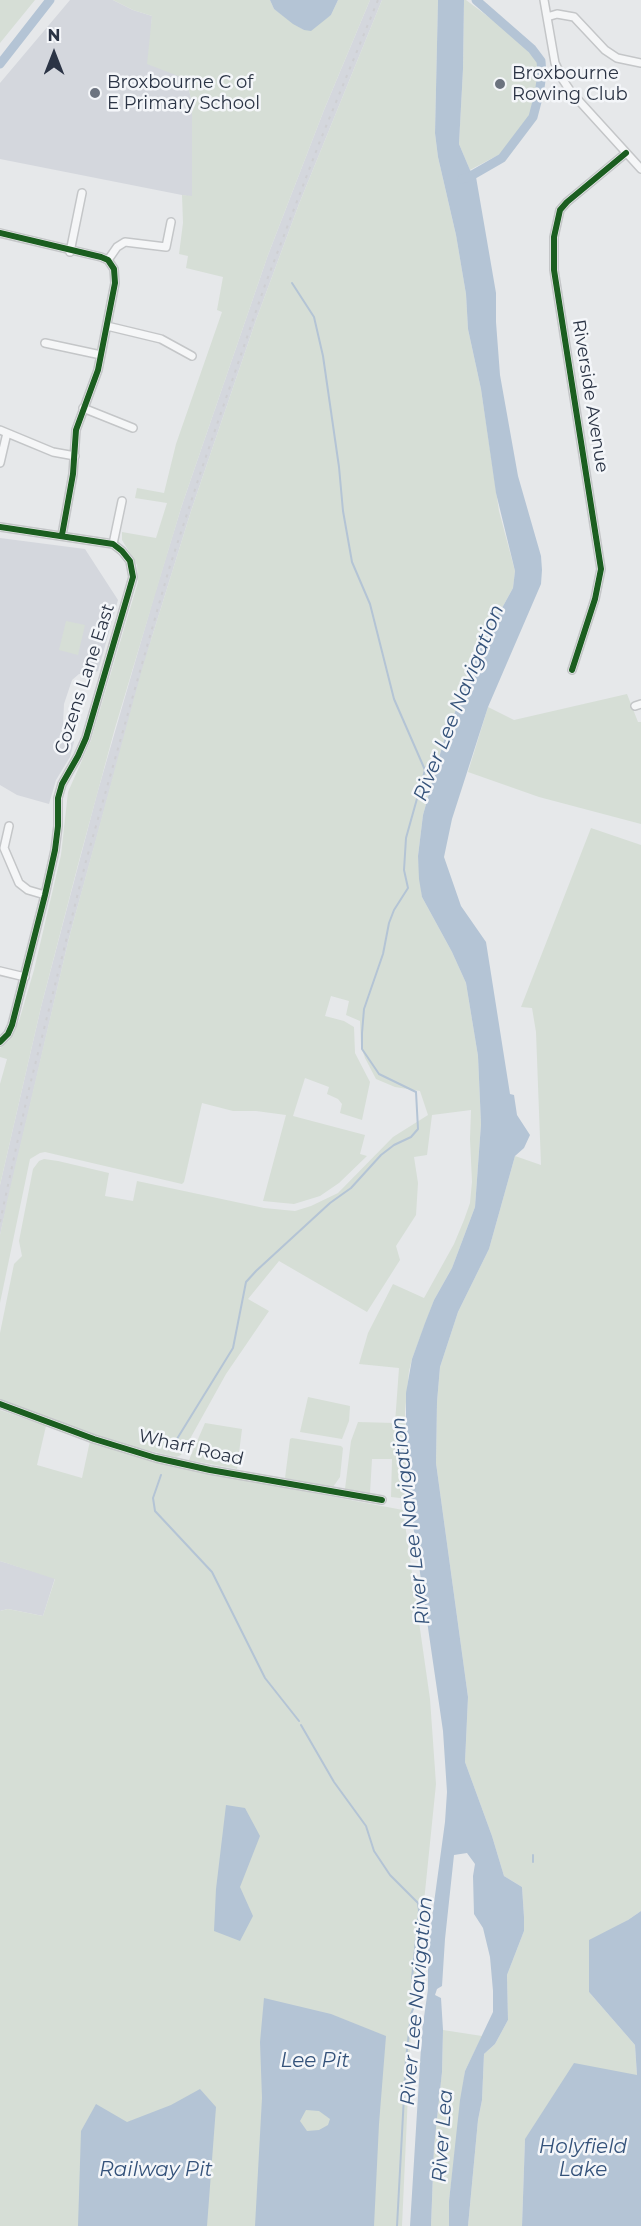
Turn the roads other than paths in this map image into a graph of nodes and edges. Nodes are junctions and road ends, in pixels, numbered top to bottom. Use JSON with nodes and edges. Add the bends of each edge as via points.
{"nodes":[{"id":1,"x":544,"y":0,"type":"edge"},
{"id":2,"x":547,"y":17,"type":"junction"},
{"id":3,"x":641,"y":63,"type":"edge"},
{"id":4,"x":626,"y":153,"type":"junction"},
{"id":5,"x":641,"y":169,"type":"edge"},
{"id":6,"x":82,"y":193,"type":"dead end"},
{"id":7,"x":171,"y":222,"type":"dead end"},
{"id":8,"x":0,"y":233,"type":"edge"},
{"id":9,"x":70,"y":252,"type":"junction"},
{"id":10,"x":108,"y":260,"type":"junction"},
{"id":11,"x":107,"y":326,"type":"junction"},
{"id":12,"x":45,"y":343,"type":"dead end"},
{"id":13,"x":101,"y":355,"type":"junction"},
{"id":14,"x":192,"y":356,"type":"dead end"},
{"id":15,"x":83,"y":408,"type":"junction"},
{"id":16,"x":134,"y":428,"type":"dead end"},
{"id":17,"x":3,"y":431,"type":"edge"},
{"id":18,"x":75,"y":456,"type":"junction"},
{"id":19,"x":0,"y":462,"type":"edge"},
{"id":20,"x":122,"y":501,"type":"dead end"},
{"id":21,"x":0,"y":527,"type":"edge"},
{"id":22,"x":62,"y":535,"type":"junction"},
{"id":23,"x":114,"y":544,"type":"junction"},
{"id":24,"x":572,"y":670,"type":"dead end"},
{"id":25,"x":9,"y":826,"type":"dead end"},
{"id":26,"x":45,"y":895,"type":"junction"},
{"id":27,"x":0,"y":970,"type":"edge"},
{"id":28,"x":24,"y":977,"type":"junction"},
{"id":29,"x":0,"y":1042,"type":"edge"},
{"id":30,"x":0,"y":1404,"type":"edge"},
{"id":31,"x":381,"y":1500,"type":"dead end"}],
"edges":[{"from":1,"to":2,"type":"street"},
{"from":2,"to":3,"type":"street","via":[[574,17],[605,50],[617,58]]},
{"from":2,"to":4,"type":"street","via":[[562,80]]},
{"from":4,"to":5,"type":"street"},
{"from":4,"to":24,"type":"street","name":"Riverside Avenue","via":[[567,202],[554,237],[554,270],[601,569]]},
{"from":6,"to":9,"type":"street"},
{"from":7,"to":10,"type":"street","via":[[166,247],[126,242]]},
{"from":8,"to":9,"type":"street"},
{"from":9,"to":10,"type":"street"},
{"from":10,"to":11,"type":"street","via":[[114,268],[114,283]]},
{"from":11,"to":13,"type":"street"},
{"from":11,"to":14,"type":"street","via":[[161,339]]},
{"from":12,"to":13,"type":"street"},
{"from":13,"to":15,"type":"street"},
{"from":15,"to":16,"type":"street"},
{"from":15,"to":18,"type":"street","via":[[76,430]]},
{"from":17,"to":18,"type":"street","via":[[53,452]]},
{"from":17,"to":19,"type":"street"},
{"from":18,"to":22,"type":"street"},
{"from":20,"to":23,"type":"street"},
{"from":21,"to":22,"type":"street"},
{"from":22,"to":23,"type":"street"},
{"from":23,"to":26,"type":"street","name":"Cozens Lane East","via":[[130,561],[132,582],[86,738],[58,798],[55,850]]},
{"from":25,"to":26,"type":"street","via":[[4,848],[19,883]]},
{"from":26,"to":28,"type":"street","name":"Cozens Lane East"},
{"from":27,"to":28,"type":"street"},
{"from":28,"to":29,"type":"street","name":"Cozens Lane East","via":[[10,1030]]},
{"from":30,"to":31,"type":"street","name":"Wharf Road","via":[[156,1458]]}]}
